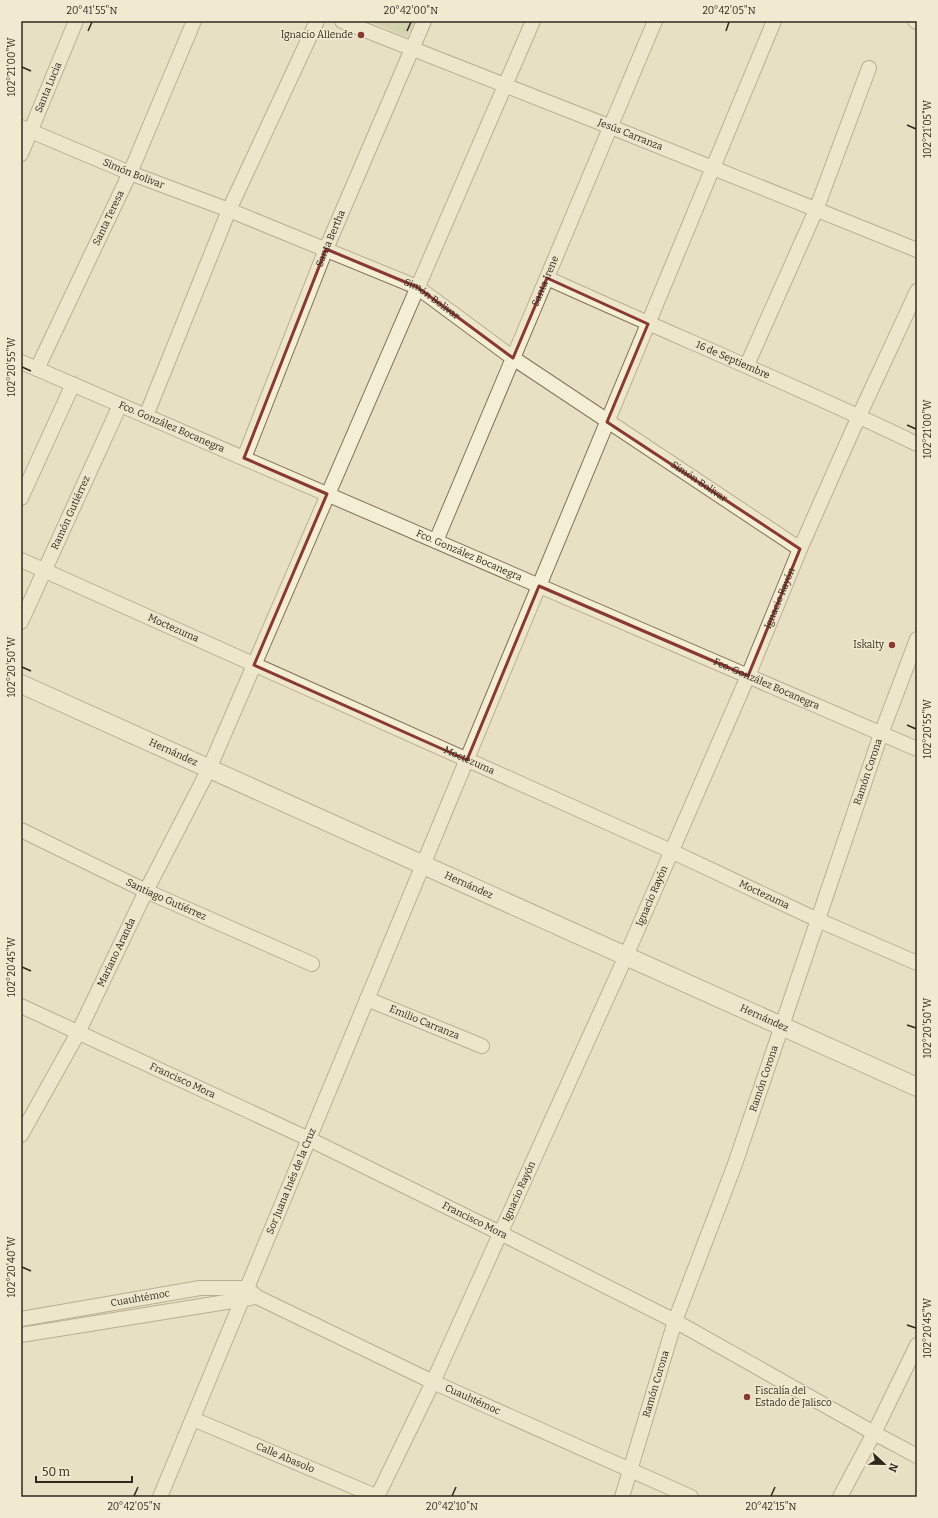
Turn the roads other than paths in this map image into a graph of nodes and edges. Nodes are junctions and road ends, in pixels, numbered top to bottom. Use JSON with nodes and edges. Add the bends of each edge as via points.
{"nodes":[{"id":1,"x":76,"y":21,"type":"edge"},
{"id":2,"x":194,"y":21,"type":"edge"},
{"id":3,"x":317,"y":21,"type":"edge"},
{"id":4,"x":342,"y":21,"type":"edge"},
{"id":5,"x":424,"y":21,"type":"edge"},
{"id":6,"x":533,"y":21,"type":"edge"},
{"id":7,"x":655,"y":21,"type":"edge"},
{"id":8,"x":774,"y":21,"type":"edge"},
{"id":9,"x":412,"y":48,"type":"junction"},
{"id":10,"x":869,"y":68,"type":"dead end"},
{"id":11,"x":505,"y":86,"type":"junction"},
{"id":12,"x":611,"y":127,"type":"junction"},
{"id":13,"x":26,"y":129,"type":"edge"},
{"id":14,"x":21,"y":154,"type":"edge"},
{"id":15,"x":712,"y":169,"type":"junction"},
{"id":16,"x":130,"y":173,"type":"junction"},
{"id":17,"x":229,"y":210,"type":"junction"},
{"id":18,"x":816,"y":210,"type":"junction"},
{"id":19,"x":326,"y":249,"type":"junction"},
{"id":20,"x":917,"y":250,"type":"edge"},
{"id":21,"x":547,"y":278,"type":"junction"},
{"id":22,"x":417,"y":287,"type":"junction"},
{"id":23,"x":917,"y":291,"type":"edge"},
{"id":24,"x":648,"y":324,"type":"junction"},
{"id":25,"x":513,"y":358,"type":"junction"},
{"id":26,"x":21,"y":362,"type":"edge"},
{"id":27,"x":747,"y":365,"type":"junction"},
{"id":28,"x":37,"y":369,"type":"junction"},
{"id":29,"x":73,"y":384,"type":"junction"},
{"id":30,"x":120,"y":404,"type":"junction"},
{"id":31,"x":146,"y":416,"type":"junction"},
{"id":32,"x":859,"y":416,"type":"junction"},
{"id":33,"x":607,"y":422,"type":"junction"},
{"id":34,"x":917,"y":444,"type":"edge"},
{"id":35,"x":244,"y":458,"type":"junction"},
{"id":36,"x":327,"y":494,"type":"junction"},
{"id":37,"x":21,"y":498,"type":"edge"},
{"id":38,"x":436,"y":541,"type":"junction"},
{"id":39,"x":800,"y":550,"type":"junction"},
{"id":40,"x":21,"y":560,"type":"edge"},
{"id":41,"x":45,"y":570,"type":"junction"},
{"id":42,"x":539,"y":586,"type":"junction"},
{"id":43,"x":21,"y":622,"type":"edge"},
{"id":44,"x":917,"y":639,"type":"edge"},
{"id":45,"x":254,"y":665,"type":"junction"},
{"id":46,"x":748,"y":676,"type":"junction"},
{"id":47,"x":21,"y":684,"type":"edge"},
{"id":48,"x":881,"y":734,"type":"junction"},
{"id":49,"x":917,"y":749,"type":"edge"},
{"id":50,"x":467,"y":760,"type":"junction"},
{"id":51,"x":208,"y":769,"type":"junction"},
{"id":52,"x":21,"y":830,"type":"edge"},
{"id":53,"x":671,"y":851,"type":"junction"},
{"id":54,"x":423,"y":865,"type":"junction"},
{"id":55,"x":146,"y":891,"type":"junction"},
{"id":56,"x":818,"y":920,"type":"junction"},
{"id":57,"x":626,"y":956,"type":"junction"},
{"id":58,"x":917,"y":963,"type":"edge"},
{"id":59,"x":312,"y":964,"type":"dead end"},
{"id":60,"x":368,"y":999,"type":"junction"},
{"id":61,"x":21,"y":1006,"type":"edge"},
{"id":62,"x":782,"y":1026,"type":"junction"},
{"id":63,"x":78,"y":1033,"type":"junction"},
{"id":64,"x":482,"y":1046,"type":"dead end"},
{"id":65,"x":917,"y":1087,"type":"edge"},
{"id":66,"x":22,"y":1131,"type":"edge"},
{"id":67,"x":309,"y":1139,"type":"junction"},
{"id":68,"x":500,"y":1233,"type":"junction"},
{"id":69,"x":249,"y":1295,"type":"junction"},
{"id":70,"x":21,"y":1319,"type":"edge"},
{"id":71,"x":676,"y":1321,"type":"junction"},
{"id":72,"x":21,"y":1335,"type":"edge"},
{"id":73,"x":917,"y":1345,"type":"edge"},
{"id":74,"x":433,"y":1382,"type":"junction"},
{"id":75,"x":193,"y":1419,"type":"junction"},
{"id":76,"x":874,"y":1433,"type":"junction"},
{"id":77,"x":917,"y":1456,"type":"edge"},
{"id":78,"x":630,"y":1469,"type":"junction"},
{"id":79,"x":160,"y":1497,"type":"edge"},
{"id":80,"x":378,"y":1497,"type":"edge"},
{"id":81,"x":622,"y":1497,"type":"edge"},
{"id":82,"x":691,"y":1497,"type":"edge"},
{"id":83,"x":840,"y":1497,"type":"edge"}],
"edges":[{"from":1,"to":13,"type":"street","name":"Santa Lucia"},
{"from":2,"to":16,"type":"street","name":"Santa Teresa"},
{"from":3,"to":17,"type":"street"},
{"from":4,"to":9,"type":"street","name":"Jesús Carranza"},
{"from":5,"to":9,"type":"street","name":"Santa Bertha"},
{"from":6,"to":11,"type":"street","name":"Mariano Aranda"},
{"from":7,"to":12,"type":"street","name":"Santa Irene"},
{"from":8,"to":15,"type":"street","name":"Sor Juana Inés de la Cruz"},
{"from":9,"to":11,"type":"street","name":"Jesús Carranza"},
{"from":9,"to":19,"type":"street","name":"Santa Bertha"},
{"from":10,"to":18,"type":"street"},
{"from":11,"to":12,"type":"street","name":"Jesús Carranza"},
{"from":11,"to":22,"type":"street","name":"Mariano Aranda"},
{"from":12,"to":15,"type":"street","name":"Jesús Carranza"},
{"from":12,"to":21,"type":"street","name":"Santa Irene"},
{"from":13,"to":14,"type":"street","name":"Santa Lucia"},
{"from":13,"to":16,"type":"street","name":"Simón Bolivar"},
{"from":15,"to":18,"type":"street","name":"Jesús Carranza"},
{"from":15,"to":24,"type":"street","name":"Sor Juana Inés de la Cruz"},
{"from":16,"to":17,"type":"street","name":"Simón Bolivar"},
{"from":16,"to":28,"type":"street","name":"Santa Teresa"},
{"from":17,"to":19,"type":"street","name":"Simón Bolivar"},
{"from":17,"to":31,"type":"street"},
{"from":18,"to":20,"type":"street","name":"Jesús Carranza"},
{"from":18,"to":27,"type":"street"},
{"from":19,"to":22,"type":"street","name":"Simón Bolivar"},
{"from":19,"to":35,"type":"street","name":"Santa Bertha"},
{"from":21,"to":24,"type":"street","name":"16 de Septiembre"},
{"from":21,"to":25,"type":"street","name":"Santa Irene"},
{"from":22,"to":25,"type":"street","name":"Simón Bolivar"},
{"from":22,"to":36,"type":"street","name":"Mariano Aranda"},
{"from":23,"to":32,"type":"street","name":"Ignacio Rayón"},
{"from":24,"to":27,"type":"street","name":"16 de Septiembre"},
{"from":24,"to":33,"type":"street","name":"Sor Juana Inés de la Cruz"},
{"from":25,"to":33,"type":"street","name":"Simón Bolivar"},
{"from":25,"to":38,"type":"street","name":"Santa Irene"},
{"from":26,"to":28,"type":"street","name":"Fco. González Bocanegra"},
{"from":27,"to":32,"type":"street","name":"16 de Septiembre"},
{"from":28,"to":29,"type":"street","name":"Fco. González Bocanegra"},
{"from":29,"to":30,"type":"street","name":"Fco. González Bocanegra"},
{"from":29,"to":37,"type":"street"},
{"from":30,"to":31,"type":"street","name":"Fco. González Bocanegra"},
{"from":30,"to":41,"type":"street","name":"Ramón Gutiérrez"},
{"from":31,"to":35,"type":"street","name":"Fco. González Bocanegra"},
{"from":32,"to":34,"type":"street","name":"16 de Septiembre"},
{"from":32,"to":39,"type":"street","name":"Ignacio Rayón"},
{"from":33,"to":39,"type":"street","name":"Simón Bolivar"},
{"from":33,"to":42,"type":"street","name":"Sor Juana Inés de la Cruz"},
{"from":35,"to":36,"type":"street","name":"Fco. González Bocanegra"},
{"from":36,"to":38,"type":"street","name":"Fco. González Bocanegra"},
{"from":36,"to":45,"type":"street","name":"Mariano Aranda"},
{"from":38,"to":42,"type":"street","name":"Fco. González Bocanegra"},
{"from":39,"to":46,"type":"street","name":"Ignacio Rayón"},
{"from":40,"to":41,"type":"street","name":"Moctezuma"},
{"from":41,"to":43,"type":"street","name":"Ramón Gutiérrez"},
{"from":41,"to":45,"type":"street","name":"Moctezuma"},
{"from":42,"to":46,"type":"street","name":"Fco. González Bocanegra"},
{"from":42,"to":50,"type":"street","name":"Sor Juana Inés de la Cruz"},
{"from":44,"to":48,"type":"street","name":"Ramón Corona"},
{"from":45,"to":50,"type":"street","name":"Moctezuma"},
{"from":45,"to":51,"type":"street","name":"Mariano Aranda"},
{"from":46,"to":48,"type":"street","name":"Fco. González Bocanegra"},
{"from":46,"to":53,"type":"street","name":"Ignacio Rayón"},
{"from":47,"to":51,"type":"street","name":"Hernández"},
{"from":48,"to":49,"type":"street","name":"Fco. González Bocanegra"},
{"from":48,"to":56,"type":"street","name":"Ramón Corona"},
{"from":50,"to":53,"type":"street","name":"Moctezuma"},
{"from":50,"to":54,"type":"street","name":"Sor Juana Inés de la Cruz"},
{"from":51,"to":54,"type":"street","name":"Hernández"},
{"from":51,"to":55,"type":"street","name":"Mariano Aranda"},
{"from":52,"to":55,"type":"street","name":"Santiago Gutiérrez"},
{"from":53,"to":56,"type":"street","name":"Moctezuma"},
{"from":53,"to":57,"type":"street","name":"Ignacio Rayón"},
{"from":54,"to":57,"type":"street","name":"Hernández"},
{"from":54,"to":60,"type":"street","name":"Sor Juana Inés de la Cruz"},
{"from":55,"to":59,"type":"street","name":"Santiago Gutiérrez"},
{"from":55,"to":63,"type":"street","name":"Mariano Aranda"},
{"from":56,"to":58,"type":"street","name":"Moctezuma"},
{"from":56,"to":62,"type":"street","name":"Ramón Corona"},
{"from":57,"to":62,"type":"street","name":"Hernández"},
{"from":57,"to":68,"type":"street","name":"Ignacio Rayón"},
{"from":60,"to":64,"type":"street","name":"Emilio Carranza"},
{"from":60,"to":67,"type":"street","name":"Sor Juana Inés de la Cruz"},
{"from":61,"to":63,"type":"street","name":"Francisco Mora"},
{"from":62,"to":65,"type":"street","name":"Hernández"},
{"from":62,"to":71,"type":"street","name":"Ramón Corona","via":[[735,1164]]},
{"from":63,"to":66,"type":"street","name":"Mariano Aranda"},
{"from":63,"to":67,"type":"street","name":"Francisco Mora"},
{"from":67,"to":68,"type":"street","name":"Francisco Mora"},
{"from":67,"to":69,"type":"street","name":"Sor Juana Inés de la Cruz"},
{"from":68,"to":71,"type":"street","name":"Francisco Mora"},
{"from":68,"to":74,"type":"street","name":"Ignacio Rayón"},
{"from":69,"to":70,"type":"street","name":"Cuauhtémoc","via":[[200,1288]]},
{"from":69,"to":72,"type":"street","name":"Cuauhtémoc"},
{"from":69,"to":74,"type":"street","name":"Cuauhtémoc"},
{"from":69,"to":75,"type":"street","name":"Sor Juana Inés de la Cruz"},
{"from":71,"to":76,"type":"street","name":"Francisco Mora"},
{"from":71,"to":78,"type":"street","name":"Ramón Corona"},
{"from":73,"to":76,"type":"street"},
{"from":74,"to":78,"type":"street","name":"Cuauhtémoc"},
{"from":74,"to":80,"type":"street","name":"Ignacio Rayón"},
{"from":75,"to":79,"type":"street","name":"Sor Juana Inés de la Cruz"},
{"from":75,"to":80,"type":"street","name":"Calle Abasolo"},
{"from":76,"to":77,"type":"street","name":"Francisco Mora"},
{"from":76,"to":83,"type":"street"},
{"from":78,"to":81,"type":"street","name":"Ramón Corona"},
{"from":78,"to":82,"type":"street","name":"Cuauhtémoc"}]}
